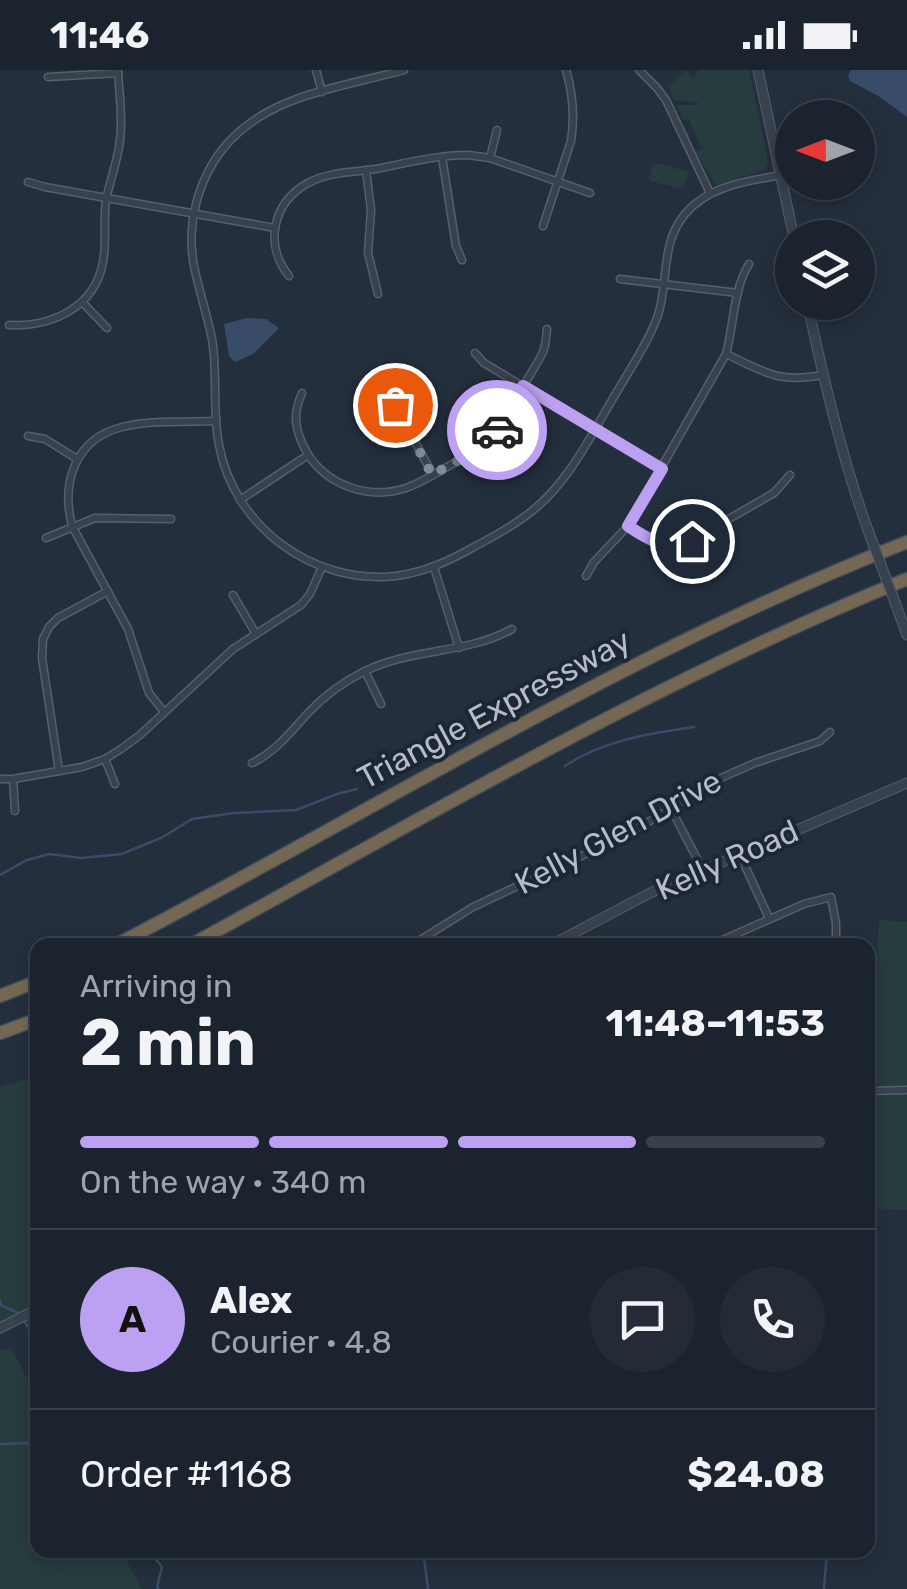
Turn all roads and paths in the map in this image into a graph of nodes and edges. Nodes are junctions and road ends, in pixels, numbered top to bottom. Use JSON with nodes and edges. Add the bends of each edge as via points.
{"nodes":[{"id":1,"x":316,"y":70,"type":"edge"},
{"id":2,"x":404,"y":70,"type":"edge"},
{"id":3,"x":566,"y":70,"type":"edge"},
{"id":4,"x":639,"y":70,"type":"edge"},
{"id":5,"x":758,"y":70,"type":"edge"},
{"id":6,"x":118,"y":72,"type":"edge"},
{"id":7,"x":48,"y":77,"type":"dead end"},
{"id":8,"x":322,"y":92,"type":"junction"},
{"id":9,"x":498,"y":130,"type":"dead end"},
{"id":10,"x":775,"y":148,"type":"edge"},
{"id":11,"x":442,"y":157,"type":"junction"},
{"id":12,"x":490,"y":158,"type":"junction"},
{"id":13,"x":366,"y":170,"type":"junction"},
{"id":14,"x":775,"y":177,"type":"edge"},
{"id":15,"x":558,"y":180,"type":"junction"},
{"id":16,"x":28,"y":182,"type":"dead end"},
{"id":17,"x":710,"y":193,"type":"junction"},
{"id":18,"x":590,"y":194,"type":"dead end"},
{"id":19,"x":106,"y":198,"type":"junction"},
{"id":20,"x":194,"y":214,"type":"junction"},
{"id":21,"x":543,"y":226,"type":"dead end"},
{"id":22,"x":274,"y":228,"type":"junction"},
{"id":23,"x":462,"y":260,"type":"dead end"},
{"id":24,"x":749,"y":264,"type":"dead end"},
{"id":25,"x":289,"y":276,"type":"dead end"},
{"id":26,"x":620,"y":280,"type":"dead end"},
{"id":27,"x":663,"y":285,"type":"junction"},
{"id":28,"x":738,"y":293,"type":"junction"},
{"id":29,"x":378,"y":294,"type":"dead end"},
{"id":30,"x":83,"y":303,"type":"junction"},
{"id":31,"x":811,"y":320,"type":"edge"},
{"id":32,"x":9,"y":325,"type":"dead end"},
{"id":33,"x":107,"y":328,"type":"dead end"},
{"id":34,"x":548,"y":329,"type":"dead end"},
{"id":35,"x":475,"y":353,"type":"dead end"},
{"id":36,"x":726,"y":354,"type":"junction"},
{"id":37,"x":824,"y":376,"type":"junction"},
{"id":38,"x":523,"y":386,"type":"junction"},
{"id":39,"x":394,"y":389,"type":"dead end"},
{"id":40,"x":302,"y":393,"type":"dead end"},
{"id":41,"x":216,"y":420,"type":"junction"},
{"id":42,"x":595,"y":429,"type":"junction"},
{"id":43,"x":28,"y":436,"type":"dead end"},
{"id":44,"x":308,"y":455,"type":"junction"},
{"id":45,"x":77,"y":459,"type":"junction"},
{"id":46,"x":662,"y":469,"type":"junction"},
{"id":47,"x":432,"y":475,"type":"junction"},
{"id":48,"x":790,"y":475,"type":"dead end"},
{"id":49,"x":240,"y":500,"type":"junction"},
{"id":50,"x":171,"y":519,"type":"dead end"},
{"id":51,"x":72,"y":526,"type":"junction"},
{"id":52,"x":628,"y":526,"type":"junction"},
{"id":53,"x":46,"y":538,"type":"dead end"},
{"id":54,"x":907,"y":542,"type":"edge"},
{"id":55,"x":322,"y":567,"type":"junction"},
{"id":56,"x":434,"y":568,"type":"junction"},
{"id":57,"x":586,"y":576,"type":"dead end"},
{"id":58,"x":907,"y":580,"type":"edge"},
{"id":59,"x":108,"y":591,"type":"junction"},
{"id":60,"x":233,"y":595,"type":"dead end"},
{"id":61,"x":512,"y":629,"type":"dead end"},
{"id":62,"x":256,"y":634,"type":"junction"},
{"id":63,"x":907,"y":635,"type":"edge"},
{"id":64,"x":459,"y":648,"type":"junction"},
{"id":65,"x":365,"y":671,"type":"junction"},
{"id":66,"x":381,"y":704,"type":"dead end"},
{"id":67,"x":164,"y":712,"type":"junction"},
{"id":68,"x":830,"y":732,"type":"dead end"},
{"id":69,"x":105,"y":759,"type":"junction"},
{"id":70,"x":252,"y":764,"type":"dead end"},
{"id":71,"x":59,"y":771,"type":"junction"},
{"id":72,"x":0,"y":779,"type":"edge"},
{"id":73,"x":12,"y":779,"type":"junction"},
{"id":74,"x":907,"y":782,"type":"edge"},
{"id":75,"x":115,"y":784,"type":"dead end"},
{"id":76,"x":671,"y":809,"type":"junction"},
{"id":77,"x":15,"y":811,"type":"dead end"},
{"id":78,"x":740,"y":855,"type":"junction"},
{"id":79,"x":704,"y":871,"type":"junction"},
{"id":80,"x":769,"y":918,"type":"junction"},
{"id":81,"x":129,"y":938,"type":"edge"},
{"id":82,"x":204,"y":938,"type":"edge"},
{"id":83,"x":423,"y":938,"type":"edge"},
{"id":84,"x":564,"y":938,"type":"edge"},
{"id":85,"x":726,"y":938,"type":"edge"},
{"id":86,"x":836,"y":938,"type":"edge"},
{"id":87,"x":30,"y":984,"type":"edge"},
{"id":88,"x":0,"y":996,"type":"edge"},
{"id":89,"x":30,"y":1022,"type":"edge"},
{"id":90,"x":0,"y":1033,"type":"edge"},
{"id":91,"x":875,"y":1090,"type":"edge"},
{"id":92,"x":907,"y":1090,"type":"edge"},
{"id":93,"x":30,"y":1313,"type":"edge"},
{"id":94,"x":0,"y":1328,"type":"edge"}],
"edges":[{"from":1,"to":8,"type":"street"},
{"from":2,"to":8,"type":"street"},
{"from":3,"to":15,"type":"street","via":[[573,128]]},
{"from":4,"to":17,"type":"street","via":[[666,100]]},
{"from":5,"to":10,"type":"street"},
{"from":6,"to":7,"type":"street"},
{"from":6,"to":19,"type":"street","via":[[122,126]]},
{"from":8,"to":20,"type":"street","via":[[278,106],[236,134],[211,166]]},
{"from":9,"to":12,"type":"street"},
{"from":11,"to":12,"type":"street"},
{"from":11,"to":13,"type":"street"},
{"from":11,"to":23,"type":"street"},
{"from":12,"to":15,"type":"street"},
{"from":13,"to":22,"type":"street","via":[[304,185]]},
{"from":13,"to":29,"type":"street","via":[[369,261]]},
{"from":14,"to":17,"type":"street"},
{"from":15,"to":18,"type":"street"},
{"from":15,"to":21,"type":"street"},
{"from":16,"to":19,"type":"street"},
{"from":17,"to":27,"type":"street","via":[[676,225]]},
{"from":19,"to":20,"type":"street"},
{"from":19,"to":30,"type":"street","via":[[103,262]]},
{"from":20,"to":22,"type":"street"},
{"from":20,"to":41,"type":"street","via":[[192,253],[212,340]]},
{"from":22,"to":25,"type":"street","via":[[275,252]]},
{"from":24,"to":28,"type":"street"},
{"from":26,"to":27,"type":"street"},
{"from":27,"to":28,"type":"street"},
{"from":27,"to":42,"type":"street","via":[[648,338]]},
{"from":28,"to":36,"type":"street"},
{"from":30,"to":32,"type":"street","via":[[40,323]]},
{"from":30,"to":33,"type":"street"},
{"from":31,"to":37,"type":"street"},
{"from":34,"to":38,"type":"street","via":[[545,350]]},
{"from":35,"to":38,"type":"street"},
{"from":36,"to":37,"type":"street","via":[[780,378]]},
{"from":36,"to":46,"type":"street"},
{"from":37,"to":63,"type":"street","bridge":true,"via":[[852,482]]},
{"from":38,"to":42,"type":"street"},
{"from":38,"to":47,"type":"street","via":[[489,439]]},
{"from":39,"to":47,"type":"street","via":[[395,405]]},
{"from":40,"to":44,"type":"street","via":[[296,422]]},
{"from":41,"to":45,"type":"street","via":[[124,426],[102,435]]},
{"from":41,"to":49,"type":"street","via":[[223,462]]},
{"from":42,"to":46,"type":"street"},
{"from":42,"to":56,"type":"street","via":[[541,504]]},
{"from":43,"to":45,"type":"street","via":[[45,438]]},
{"from":44,"to":47,"type":"street","via":[[335,480],[367,492],[396,490]]},
{"from":44,"to":49,"type":"street"},
{"from":45,"to":51,"type":"street","via":[[68,488]]},
{"from":46,"to":52,"type":"street"},
{"from":48,"to":52,"type":"street","via":[[774,494],[682,544],[655,543]]},
{"from":49,"to":55,"type":"street","via":[[282,545]]},
{"from":50,"to":51,"type":"street","via":[[102,518]]},
{"from":51,"to":53,"type":"street"},
{"from":51,"to":59,"type":"street"},
{"from":52,"to":57,"type":"street"},
{"from":54,"to":81,"type":"highway","name":"Triangle Expressway","via":[[577,693]]},
{"from":55,"to":56,"type":"street","via":[[380,576]]},
{"from":55,"to":62,"type":"street","via":[[301,606]]},
{"from":56,"to":64,"type":"street"},
{"from":58,"to":82,"type":"highway","name":"Triangle Expressway","via":[[590,726]]},
{"from":59,"to":67,"type":"street","via":[[149,693]]},
{"from":59,"to":71,"type":"street","via":[[58,618],[43,639]]},
{"from":60,"to":62,"type":"street"},
{"from":61,"to":64,"type":"street"},
{"from":62,"to":67,"type":"street"},
{"from":64,"to":65,"type":"street"},
{"from":65,"to":66,"type":"street"},
{"from":65,"to":70,"type":"street","via":[[326,695]]},
{"from":67,"to":69,"type":"street"},
{"from":68,"to":76,"type":"street","name":"Kelly Glen Drive","via":[[721,778]]},
{"from":69,"to":71,"type":"street"},
{"from":69,"to":75,"type":"street"},
{"from":71,"to":73,"type":"street"},
{"from":72,"to":73,"type":"street"},
{"from":73,"to":77,"type":"street"},
{"from":74,"to":78,"type":"street","name":"Kelly Road"},
{"from":76,"to":79,"type":"street"},
{"from":76,"to":83,"type":"street","name":"Kelly Glen Drive"},
{"from":78,"to":79,"type":"street","name":"Kelly Road"},
{"from":78,"to":80,"type":"street"},
{"from":79,"to":84,"type":"street","name":"Kelly Road"},
{"from":80,"to":85,"type":"street"},
{"from":80,"to":86,"type":"street","via":[[831,897]]},
{"from":87,"to":88,"type":"highway"},
{"from":89,"to":90,"type":"highway"},
{"from":91,"to":92,"type":"street"},
{"from":93,"to":94,"type":"street"}]}
